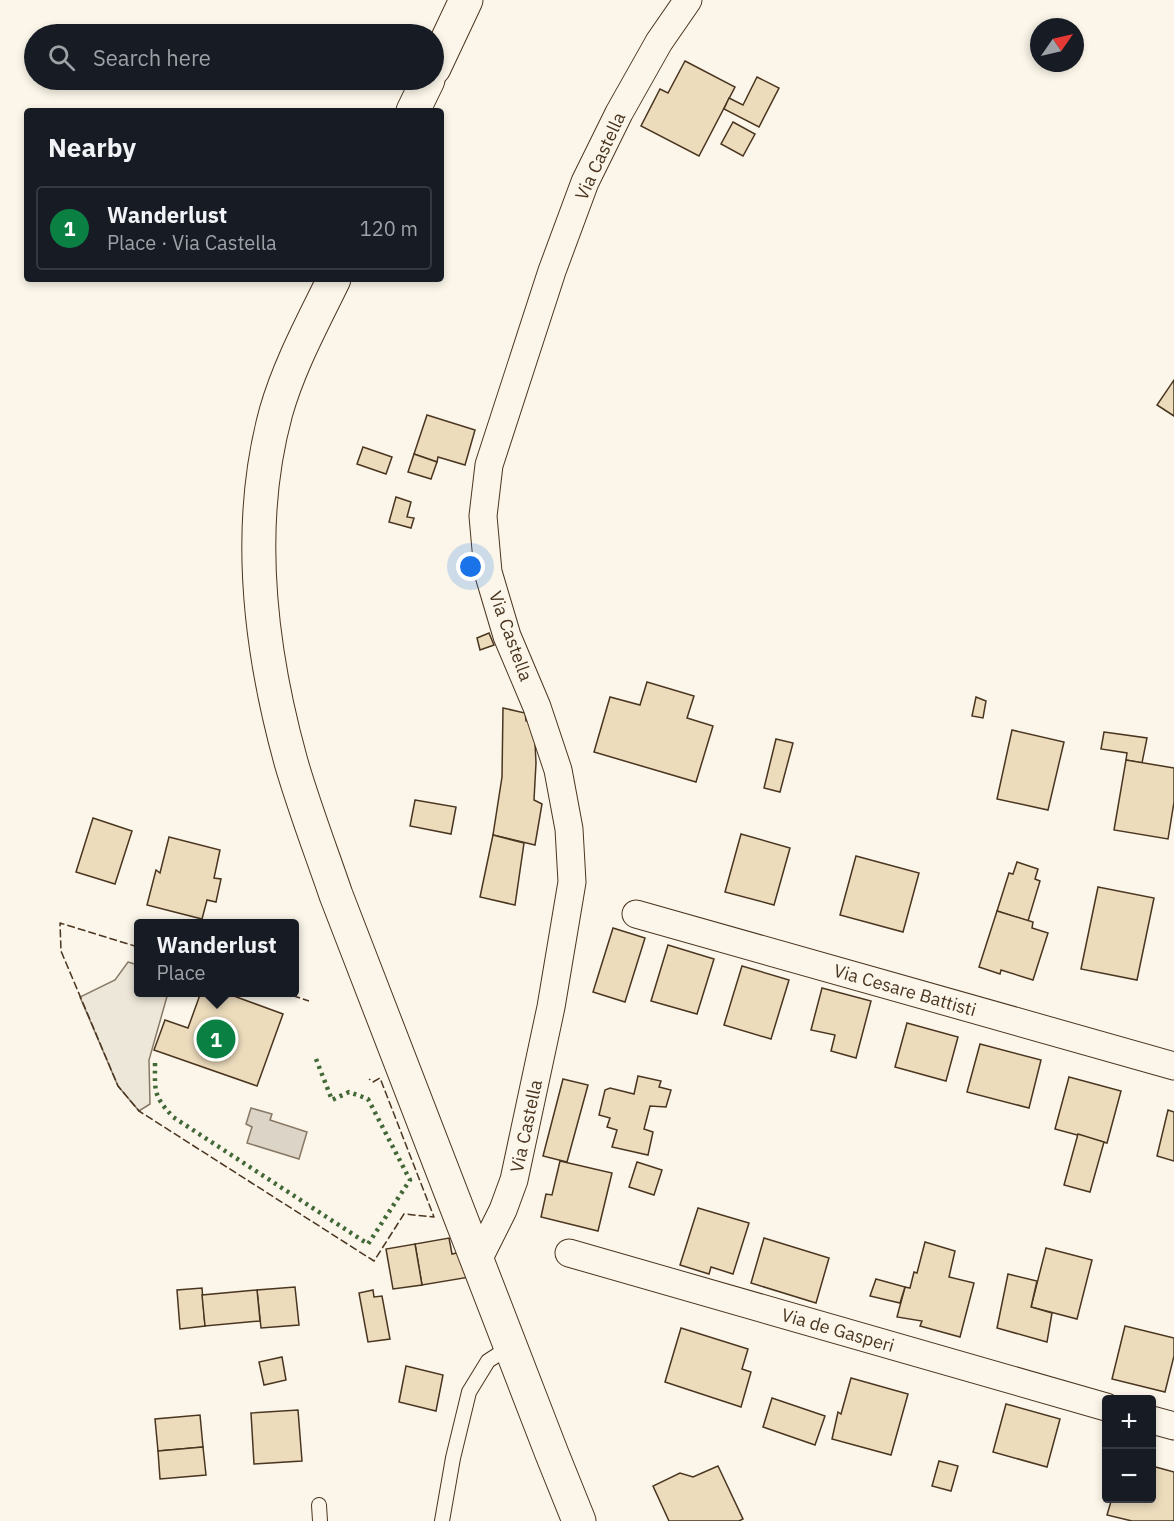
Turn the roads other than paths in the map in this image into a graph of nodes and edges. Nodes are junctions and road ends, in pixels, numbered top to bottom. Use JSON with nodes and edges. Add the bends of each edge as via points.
{"nodes":[{"id":1,"x":466,"y":0,"type":"edge"},
{"id":2,"x":688,"y":0,"type":"edge"},
{"id":3,"x":444,"y":47,"type":"edge"},
{"id":4,"x":423,"y":90,"type":"edge"},
{"id":5,"x":414,"y":108,"type":"edge"},
{"id":6,"x":333,"y":282,"type":"edge"},
{"id":7,"x":636,"y":914,"type":"dead end"},
{"id":8,"x":1174,"y":1066,"type":"edge"},
{"id":9,"x":569,"y":1253,"type":"dead end"},
{"id":10,"x":478,"y":1260,"type":"junction"},
{"id":11,"x":511,"y":1346,"type":"junction"},
{"id":12,"x":1102,"y":1406,"type":"edge"},
{"id":13,"x":1156,"y":1421,"type":"edge"},
{"id":14,"x":1174,"y":1426,"type":"edge"},
{"id":15,"x":319,"y":1505,"type":"dead end"},
{"id":16,"x":320,"y":1521,"type":"edge"},
{"id":17,"x":442,"y":1521,"type":"edge"},
{"id":18,"x":579,"y":1521,"type":"edge"}],
"edges":[{"from":1,"to":3,"type":"main road"},
{"from":2,"to":10,"type":"street","name":"Via Castella","via":[[654,52],[585,182],[489,465],[483,516],[488,572],[507,636],[558,770],[569,829],[572,882],[551,1007],[514,1180]]},
{"from":4,"to":5,"type":"main road"},
{"from":6,"to":10,"type":"main road","via":[[291,371],[276,412],[268,455],[259,556],[268,659],[305,806],[336,895]]},
{"from":7,"to":8,"type":"street","name":"Via Cesare Battisti"},
{"from":9,"to":12,"type":"street","name":"Via de Gasperi"},
{"from":10,"to":11,"type":"main road"},
{"from":11,"to":17,"type":"lane","via":[[488,1361],[469,1392]]},
{"from":11,"to":18,"type":"main road"},
{"from":13,"to":14,"type":"street"},
{"from":15,"to":16,"type":"lane"}]}
